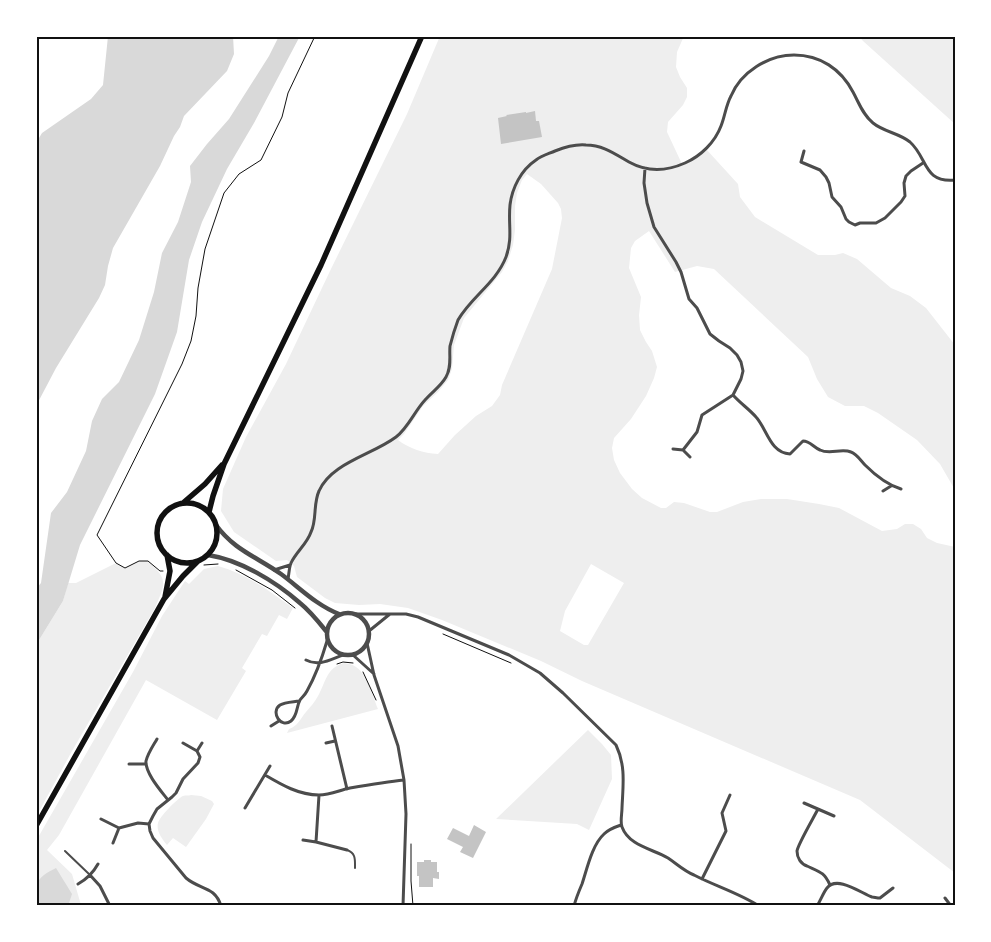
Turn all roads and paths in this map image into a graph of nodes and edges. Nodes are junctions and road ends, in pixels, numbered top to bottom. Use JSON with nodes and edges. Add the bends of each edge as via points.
{"nodes":[{"id":1,"x":315,"y":36,"type":"edge"},
{"id":2,"x":422,"y":36,"type":"edge"},
{"id":3,"x":804,"y":151,"type":"dead end"},
{"id":4,"x":924,"y":163,"type":"junction"},
{"id":5,"x":645,"y":168,"type":"junction"},
{"id":6,"x":955,"y":180,"type":"edge"},
{"id":7,"x":733,"y":395,"type":"junction"},
{"id":8,"x":673,"y":449,"type":"dead end"},
{"id":9,"x":683,"y":450,"type":"junction"},
{"id":10,"x":690,"y":457,"type":"dead end"},
{"id":11,"x":224,"y":464,"type":"junction"},
{"id":12,"x":891,"y":486,"type":"junction"},
{"id":13,"x":901,"y":490,"type":"dead end"},
{"id":14,"x":883,"y":491,"type":"dead end"},
{"id":15,"x":183,"y":503,"type":"junction"},
{"id":16,"x":209,"y":512,"type":"junction"},
{"id":17,"x":216,"y":525,"type":"junction"},
{"id":18,"x":167,"y":555,"type":"junction"},
{"id":19,"x":208,"y":555,"type":"junction"},
{"id":20,"x":198,"y":561,"type":"junction"},
{"id":21,"x":219,"y":564,"type":"dead end"},
{"id":22,"x":290,"y":564,"type":"junction"},
{"id":23,"x":204,"y":566,"type":"dead end"},
{"id":24,"x":234,"y":569,"type":"dead end"},
{"id":25,"x":274,"y":570,"type":"junction"},
{"id":26,"x":166,"y":571,"type":"dead end"},
{"id":27,"x":288,"y":580,"type":"junction"},
{"id":28,"x":164,"y":598,"type":"junction"},
{"id":29,"x":295,"y":608,"type":"dead end"},
{"id":30,"x":338,"y":614,"type":"junction"},
{"id":31,"x":355,"y":614,"type":"junction"},
{"id":32,"x":390,"y":614,"type":"junction"},
{"id":33,"x":326,"y":631,"type":"junction"},
{"id":34,"x":369,"y":631,"type":"junction"},
{"id":35,"x":443,"y":634,"type":"dead end"},
{"id":36,"x":327,"y":641,"type":"junction"},
{"id":37,"x":368,"y":643,"type":"junction"},
{"id":38,"x":343,"y":655,"type":"junction"},
{"id":39,"x":352,"y":655,"type":"junction"},
{"id":40,"x":306,"y":660,"type":"dead end"},
{"id":41,"x":508,"y":662,"type":"dead end"},
{"id":42,"x":320,"y":664,"type":"junction"},
{"id":43,"x":334,"y":665,"type":"dead end"},
{"id":44,"x":357,"y":665,"type":"dead end"},
{"id":45,"x":362,"y":670,"type":"dead end"},
{"id":46,"x":374,"y":675,"type":"junction"},
{"id":47,"x":300,"y":701,"type":"junction"},
{"id":48,"x":377,"y":702,"type":"dead end"},
{"id":49,"x":279,"y":721,"type":"junction"},
{"id":50,"x":271,"y":726,"type":"dead end"},
{"id":51,"x":332,"y":726,"type":"dead end"},
{"id":52,"x":156,"y":739,"type":"dead end"},
{"id":53,"x":335,"y":741,"type":"junction"},
{"id":54,"x":183,"y":743,"type":"dead end"},
{"id":55,"x":202,"y":743,"type":"dead end"},
{"id":56,"x":326,"y":743,"type":"dead end"},
{"id":57,"x":197,"y":751,"type":"junction"},
{"id":58,"x":129,"y":764,"type":"dead end"},
{"id":59,"x":146,"y":764,"type":"junction"},
{"id":60,"x":270,"y":766,"type":"dead end"},
{"id":61,"x":265,"y":775,"type":"junction"},
{"id":62,"x":404,"y":780,"type":"junction"},
{"id":63,"x":347,"y":789,"type":"junction"},
{"id":64,"x":320,"y":795,"type":"junction"},
{"id":65,"x":730,"y":795,"type":"dead end"},
{"id":66,"x":168,"y":800,"type":"junction"},
{"id":67,"x":804,"y":803,"type":"dead end"},
{"id":68,"x":246,"y":808,"type":"dead end"},
{"id":69,"x":818,"y":809,"type":"junction"},
{"id":70,"x":834,"y":816,"type":"dead end"},
{"id":71,"x":102,"y":819,"type":"dead end"},
{"id":72,"x":149,"y":824,"type":"junction"},
{"id":73,"x":621,"y":825,"type":"junction"},
{"id":74,"x":36,"y":826,"type":"edge"},
{"id":75,"x":119,"y":828,"type":"junction"},
{"id":76,"x":303,"y":840,"type":"dead end"},
{"id":77,"x":316,"y":842,"type":"junction"},
{"id":78,"x":113,"y":843,"type":"dead end"},
{"id":79,"x":347,"y":850,"type":"joint"},
{"id":80,"x":65,"y":852,"type":"dead end"},
{"id":81,"x":98,"y":864,"type":"dead end"},
{"id":82,"x":355,"y":868,"type":"dead end"},
{"id":83,"x":90,"y":875,"type":"junction"},
{"id":84,"x":702,"y":879,"type":"junction"},
{"id":85,"x":78,"y":884,"type":"dead end"},
{"id":86,"x":830,"y":885,"type":"junction"},
{"id":87,"x":893,"y":888,"type":"dead end"},
{"id":88,"x":945,"y":898,"type":"dead end"},
{"id":89,"x":110,"y":906,"type":"edge"},
{"id":90,"x":221,"y":906,"type":"edge"},
{"id":91,"x":403,"y":906,"type":"edge"},
{"id":92,"x":574,"y":906,"type":"edge"},
{"id":93,"x":759,"y":906,"type":"edge"},
{"id":94,"x":818,"y":906,"type":"edge"},
{"id":95,"x":951,"y":906,"type":"edge"}],
"edges":[{"from":1,"to":26,"type":"path","via":[[261,160],[240,174],[224,193],[205,250],[191,341],[96,535],[116,563],[125,568],[148,560],[160,572]]},
{"from":2,"to":11,"type":"highway","via":[[321,265]]},
{"from":3,"to":4,"type":"street","via":[[801,162],[820,170],[826,177],[832,197],[846,219],[855,225],[876,223],[885,218],[905,196],[906,176]]},
{"from":4,"to":5,"type":"street","via":[[910,142],[882,130],[866,117],[839,72],[818,59],[794,55],[770,59],[739,82],[729,99],[721,128],[700,155],[669,168]]},
{"from":4,"to":6,"type":"street","via":[[937,178]]},
{"from":5,"to":7,"type":"street","via":[[644,184],[654,227],[681,272],[689,299],[710,334],[730,348],[741,362],[743,371]]},
{"from":5,"to":22,"type":"street","via":[[604,148],[586,144],[572,145],[546,155],[526,169],[513,190],[511,236],[505,260],[458,321],[450,346],[448,373],[399,435],[327,478],[319,490],[312,531]]},
{"from":7,"to":9,"type":"street","via":[[702,415],[697,432]]},
{"from":7,"to":12,"type":"street","via":[[758,419],[770,442],[786,454],[803,441],[827,452],[844,450],[856,455]]},
{"from":8,"to":9,"type":"street"},
{"from":9,"to":10,"type":"street"},
{"from":11,"to":15,"type":"highway"},
{"from":11,"to":16,"type":"highway"},
{"from":12,"to":13,"type":"street"},
{"from":12,"to":14,"type":"street"},
{"from":15,"to":16,"type":"highway","via":[[202,506]]},
{"from":15,"to":18,"type":"highway","via":[[174,506],[160,520],[158,538]]},
{"from":16,"to":17,"type":"highway"},
{"from":17,"to":19,"type":"highway","via":[[216,541]]},
{"from":17,"to":25,"type":"street","via":[[230,542]]},
{"from":18,"to":20,"type":"highway","via":[[176,561]]},
{"from":18,"to":28,"type":"highway","via":[[170,571]]},
{"from":19,"to":20,"type":"highway"},
{"from":19,"to":33,"type":"street","via":[[222,557],[247,568],[280,587],[301,603]]},
{"from":20,"to":28,"type":"highway"},
{"from":21,"to":23,"type":"path"},
{"from":22,"to":25,"type":"street"},
{"from":22,"to":27,"type":"street"},
{"from":24,"to":29,"type":"path","via":[[272,590]]},
{"from":25,"to":27,"type":"street"},
{"from":27,"to":30,"type":"street","via":[[319,605]]},
{"from":28,"to":74,"type":"highway"},
{"from":30,"to":31,"type":"street"},
{"from":30,"to":33,"type":"street"},
{"from":31,"to":32,"type":"street"},
{"from":31,"to":34,"type":"street","via":[[367,624]]},
{"from":32,"to":34,"type":"street"},
{"from":32,"to":73,"type":"street","via":[[418,617],[509,655],[564,692],[608,736],[620,754],[623,764]]},
{"from":33,"to":36,"type":"street"},
{"from":34,"to":37,"type":"street"},
{"from":35,"to":41,"type":"path"},
{"from":36,"to":38,"type":"street"},
{"from":36,"to":42,"type":"street"},
{"from":37,"to":39,"type":"street"},
{"from":37,"to":46,"type":"street"},
{"from":38,"to":39,"type":"street"},
{"from":38,"to":42,"type":"street"},
{"from":39,"to":46,"type":"street"},
{"from":40,"to":42,"type":"street"},
{"from":42,"to":47,"type":"street"},
{"from":43,"to":44,"type":"path","via":[[343,662]]},
{"from":45,"to":48,"type":"path"},
{"from":46,"to":62,"type":"street","via":[[398,746]]},
{"from":47,"to":49,"type":"street","via":[[292,720],[288,723]]},
{"from":47,"to":49,"type":"street","via":[[280,705],[276,715]]},
{"from":49,"to":50,"type":"street"},
{"from":51,"to":53,"type":"street"},
{"from":52,"to":59,"type":"street"},
{"from":53,"to":56,"type":"street"},
{"from":53,"to":63,"type":"street"},
{"from":54,"to":57,"type":"street"},
{"from":55,"to":57,"type":"street"},
{"from":57,"to":66,"type":"street","via":[[198,763]]},
{"from":58,"to":59,"type":"street"},
{"from":59,"to":66,"type":"street"},
{"from":60,"to":61,"type":"street"},
{"from":61,"to":64,"type":"street","via":[[302,793]]},
{"from":61,"to":68,"type":"street"},
{"from":62,"to":63,"type":"street"},
{"from":62,"to":91,"type":"street"},
{"from":63,"to":64,"type":"street"},
{"from":64,"to":77,"type":"street"},
{"from":65,"to":84,"type":"street","via":[[722,813],[726,831]]},
{"from":66,"to":72,"type":"street","via":[[157,809]]},
{"from":67,"to":69,"type":"street"},
{"from":69,"to":70,"type":"street"},
{"from":69,"to":86,"type":"street","via":[[797,851],[799,860],[820,871]]},
{"from":71,"to":75,"type":"street"},
{"from":72,"to":75,"type":"street"},
{"from":72,"to":90,"type":"street","via":[[153,838],[182,874],[190,882],[216,894]]},
{"from":73,"to":84,"type":"street","via":[[630,839]]},
{"from":73,"to":92,"type":"street","via":[[602,835]]},
{"from":75,"to":78,"type":"street"},
{"from":76,"to":77,"type":"street"},
{"from":77,"to":79,"type":"street"},
{"from":79,"to":82,"type":"lane","via":[[354,855]]},
{"from":80,"to":83,"type":"lane"},
{"from":81,"to":83,"type":"street"},
{"from":83,"to":85,"type":"street"},
{"from":83,"to":89,"type":"street"},
{"from":84,"to":93,"type":"street"},
{"from":86,"to":87,"type":"street","via":[[843,884],[880,898]]},
{"from":86,"to":94,"type":"street"},
{"from":88,"to":95,"type":"street"}]}
